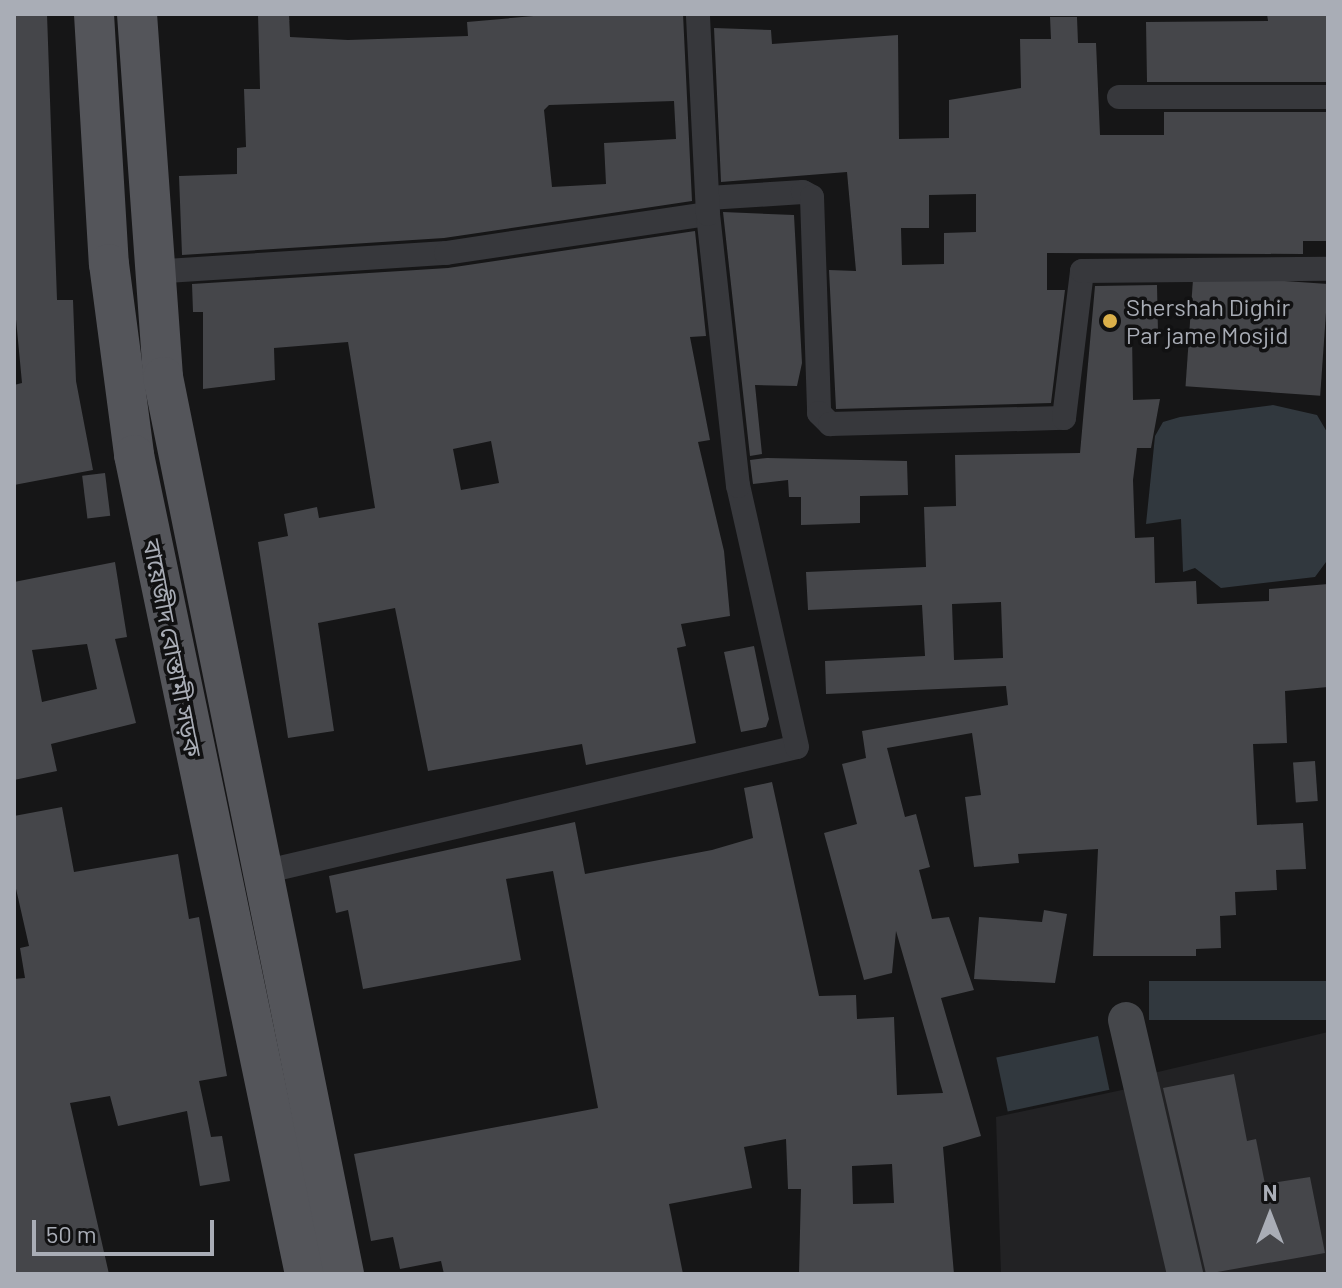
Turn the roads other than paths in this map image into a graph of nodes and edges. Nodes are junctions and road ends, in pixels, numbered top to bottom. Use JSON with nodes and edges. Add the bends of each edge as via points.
{"nodes":[{"id":1,"x":94,"y":14,"type":"edge"},
{"id":2,"x":137,"y":14,"type":"edge"},
{"id":3,"x":698,"y":14,"type":"edge"},
{"id":4,"x":1119,"y":97,"type":"dead end"},
{"id":5,"x":1328,"y":97,"type":"edge"},
{"id":6,"x":708,"y":206,"type":"junction"},
{"id":7,"x":1328,"y":269,"type":"edge"},
{"id":8,"x":151,"y":272,"type":"junction"},
{"id":9,"x":263,"y":872,"type":"junction"},
{"id":10,"x":1126,"y":1020,"type":"dead end"},
{"id":11,"x":305,"y":1274,"type":"edge"},
{"id":12,"x":344,"y":1274,"type":"edge"},
{"id":13,"x":1185,"y":1274,"type":"edge"}],
"edges":[{"from":1,"to":11,"type":"main road","name":"বায়েজীদ বোস্তামী সড়ক","via":[[109,264],[134,455]]},
{"from":2,"to":8,"type":"main road","name":"বায়েজীদ বোস্তামী সড়ক"},
{"from":3,"to":6,"type":"street"},
{"from":4,"to":5,"type":"street"},
{"from":6,"to":7,"type":"street","via":[[803,192],[812,197],[819,413],[830,424],[1064,418],[1082,271]]},
{"from":6,"to":8,"type":"street","via":[[446,253]]},
{"from":6,"to":9,"type":"street","via":[[738,486],[797,747]]},
{"from":8,"to":9,"type":"main road","name":"বায়েজীদ বোস্তামী সড়ক","via":[[180,469]]},
{"from":9,"to":12,"type":"main road","name":"বায়েজীদ বোস্তামী সড়ক"},
{"from":10,"to":13,"type":"street"}]}
